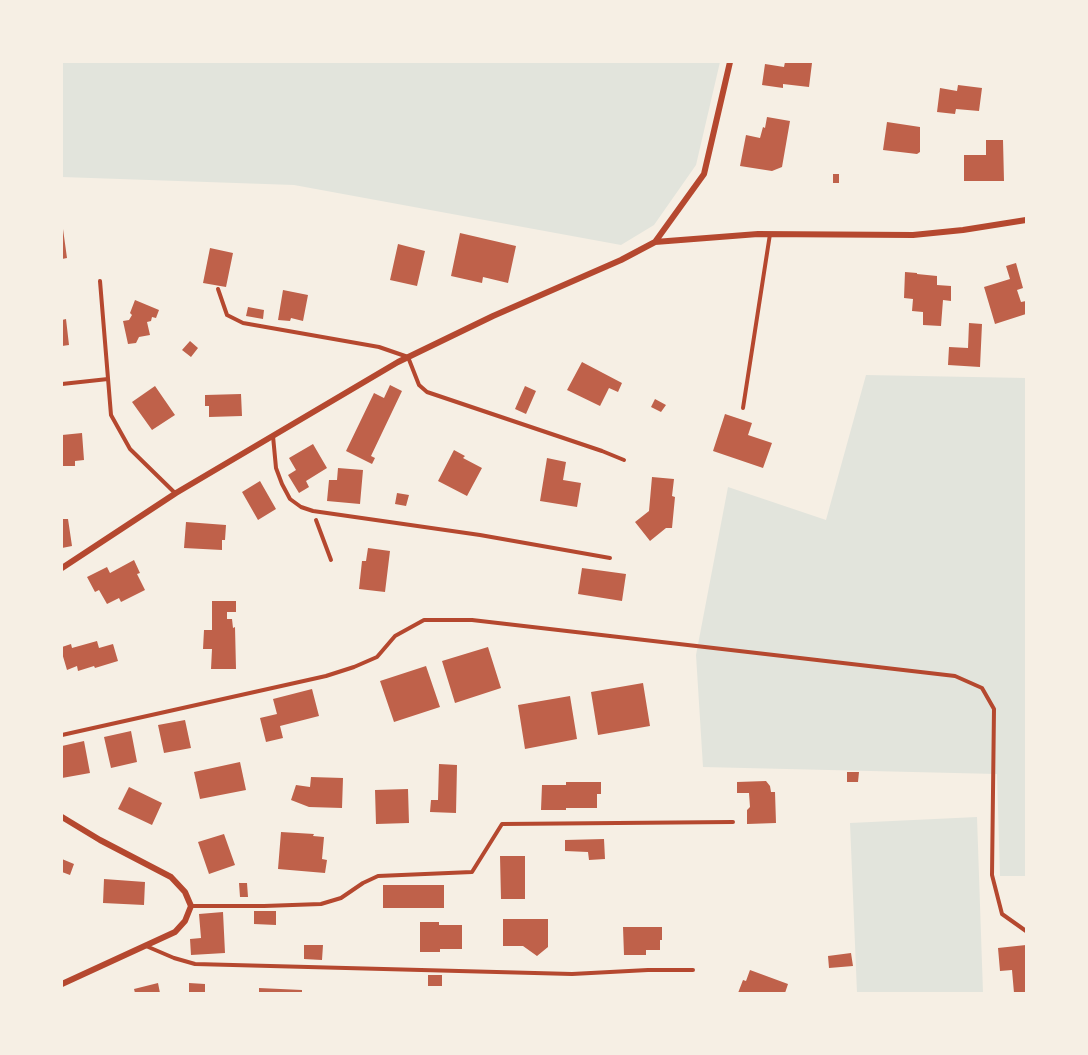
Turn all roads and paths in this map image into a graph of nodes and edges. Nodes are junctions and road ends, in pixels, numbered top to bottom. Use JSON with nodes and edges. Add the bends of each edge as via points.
{"nodes":[{"id":1,"x":730,"y":62,"type":"edge"},
{"id":2,"x":1026,"y":220,"type":"edge"},
{"id":3,"x":770,"y":234,"type":"junction"},
{"id":4,"x":655,"y":242,"type":"junction"},
{"id":5,"x":100,"y":281,"type":"dead end"},
{"id":6,"x":218,"y":289,"type":"dead end"},
{"id":7,"x":408,"y":357,"type":"junction"},
{"id":8,"x":108,"y":379,"type":"junction"},
{"id":9,"x":62,"y":384,"type":"edge"},
{"id":10,"x":743,"y":408,"type":"dead end"},
{"id":11,"x":273,"y":436,"type":"junction"},
{"id":12,"x":624,"y":460,"type":"dead end"},
{"id":13,"x":176,"y":493,"type":"junction"},
{"id":14,"x":313,"y":511,"type":"junction"},
{"id":15,"x":610,"y":558,"type":"dead end"},
{"id":16,"x":331,"y":560,"type":"dead end"},
{"id":17,"x":62,"y":568,"type":"edge"},
{"id":18,"x":62,"y":735,"type":"edge"},
{"id":19,"x":62,"y":817,"type":"edge"},
{"id":20,"x":733,"y":822,"type":"dead end"},
{"id":21,"x":191,"y":906,"type":"junction"},
{"id":22,"x":1026,"y":931,"type":"edge"},
{"id":23,"x":146,"y":946,"type":"junction"},
{"id":24,"x":693,"y":970,"type":"dead end"},
{"id":25,"x":62,"y":984,"type":"edge"}],
"edges":[{"from":1,"to":4,"type":"street","via":[[704,174]]},
{"from":2,"to":3,"type":"street","via":[[914,235]]},
{"from":3,"to":4,"type":"street"},
{"from":3,"to":10,"type":"lane"},
{"from":4,"to":7,"type":"street"},
{"from":5,"to":8,"type":"lane"},
{"from":6,"to":7,"type":"lane","via":[[227,315],[243,323],[380,347]]},
{"from":7,"to":11,"type":"street"},
{"from":7,"to":12,"type":"lane","via":[[418,385],[427,392]]},
{"from":8,"to":9,"type":"lane"},
{"from":8,"to":13,"type":"lane","via":[[111,415],[130,449]]},
{"from":11,"to":13,"type":"street"},
{"from":11,"to":14,"type":"lane","via":[[282,484],[291,499]]},
{"from":13,"to":17,"type":"street"},
{"from":14,"to":15,"type":"lane"},
{"from":14,"to":16,"type":"path"},
{"from":18,"to":22,"type":"lane","via":[[354,668],[377,657],[395,636],[424,620],[472,620],[955,676],[982,688],[994,710],[992,875],[1002,914]]},
{"from":19,"to":21,"type":"street","via":[[171,877],[185,892]]},
{"from":20,"to":21,"type":"lane","via":[[502,824],[472,872],[378,876],[341,898],[321,904]]},
{"from":21,"to":23,"type":"street","via":[[176,932]]},
{"from":23,"to":24,"type":"lane","via":[[195,964],[572,974]]},
{"from":23,"to":25,"type":"street"}]}
